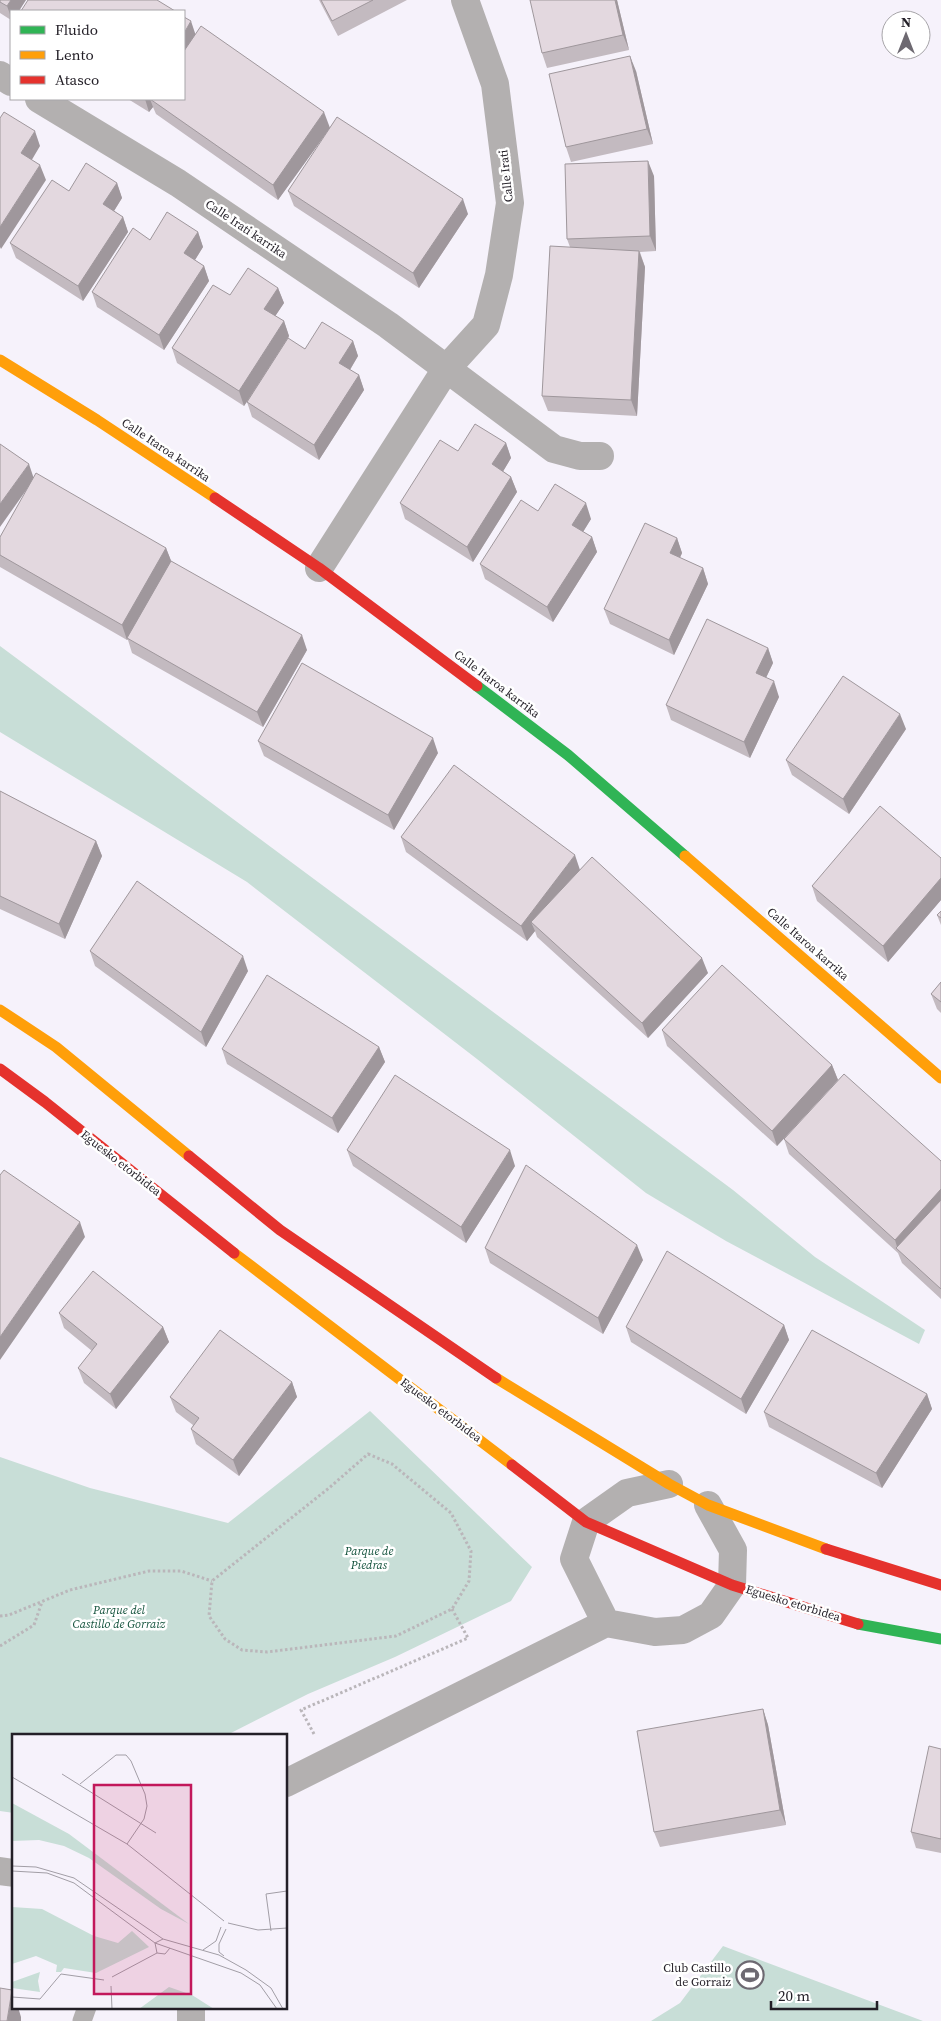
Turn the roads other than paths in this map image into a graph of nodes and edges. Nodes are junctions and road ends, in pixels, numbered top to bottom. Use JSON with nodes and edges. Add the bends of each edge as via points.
{"nodes":[{"id":1,"x":465,"y":0,"type":"edge"},
{"id":2,"x":41,"y":100,"type":"edge"},
{"id":3,"x":0,"y":360,"type":"edge"},
{"id":4,"x":446,"y":370,"type":"junction"},
{"id":5,"x":600,"y":456,"type":"dead end"},
{"id":6,"x":319,"y":568,"type":"junction"},
{"id":7,"x":0,"y":1010,"type":"edge"},
{"id":8,"x":0,"y":1069,"type":"edge"},
{"id":9,"x":941,"y":1078,"type":"edge"},
{"id":10,"x":669,"y":1484,"type":"junction"},
{"id":11,"x":708,"y":1504,"type":"junction"},
{"id":12,"x":586,"y":1522,"type":"junction"},
{"id":13,"x":941,"y":1584,"type":"edge"},
{"id":14,"x":732,"y":1585,"type":"junction"},
{"id":15,"x":606,"y":1623,"type":"junction"},
{"id":16,"x":941,"y":1639,"type":"edge"},
{"id":17,"x":288,"y":1782,"type":"edge"},
{"id":18,"x":87,"y":2008,"type":"edge"},
{"id":19,"x":191,"y":2008,"type":"edge"},
{"id":20,"x":82,"y":2021,"type":"edge"},
{"id":21,"x":191,"y":2021,"type":"edge"}],
"edges":[{"from":1,"to":4,"type":"street","name":"Calle Irati","via":[[495,84],[510,203],[499,275],[486,325]]},
{"from":2,"to":4,"type":"street","name":"Calle Irati karrika","via":[[178,183],[388,325]]},
{"from":3,"to":6,"type":"street","name":"Calle Itaroa karrika","via":[[97,420]]},
{"from":4,"to":5,"type":"street","via":[[554,449],[580,456]]},
{"from":4,"to":6,"type":"street","name":"Calle Irati"},
{"from":6,"to":9,"type":"street","name":"Calle Itaroa karrika","via":[[568,755]]},
{"from":7,"to":10,"type":"street","via":[[56,1047],[280,1230],[518,1393]]},
{"from":8,"to":12,"type":"street","name":"Eguesko etorbidea"},
{"from":10,"to":11,"type":"street"},
{"from":10,"to":12,"type":"street","via":[[627,1493]]},
{"from":11,"to":13,"type":"street","via":[[833,1551]]},
{"from":11,"to":14,"type":"street","via":[[733,1550]]},
{"from":12,"to":14,"type":"street","name":"Eguesko etorbidea"},
{"from":12,"to":15,"type":"street","via":[[574,1559]]},
{"from":14,"to":15,"type":"street","via":[[711,1615],[683,1630],[654,1632]]},
{"from":14,"to":16,"type":"street","name":"Eguesko etorbidea","via":[[862,1625]]},
{"from":15,"to":17,"type":"street"},
{"from":18,"to":20,"type":"lane"},
{"from":19,"to":21,"type":"street"}]}
